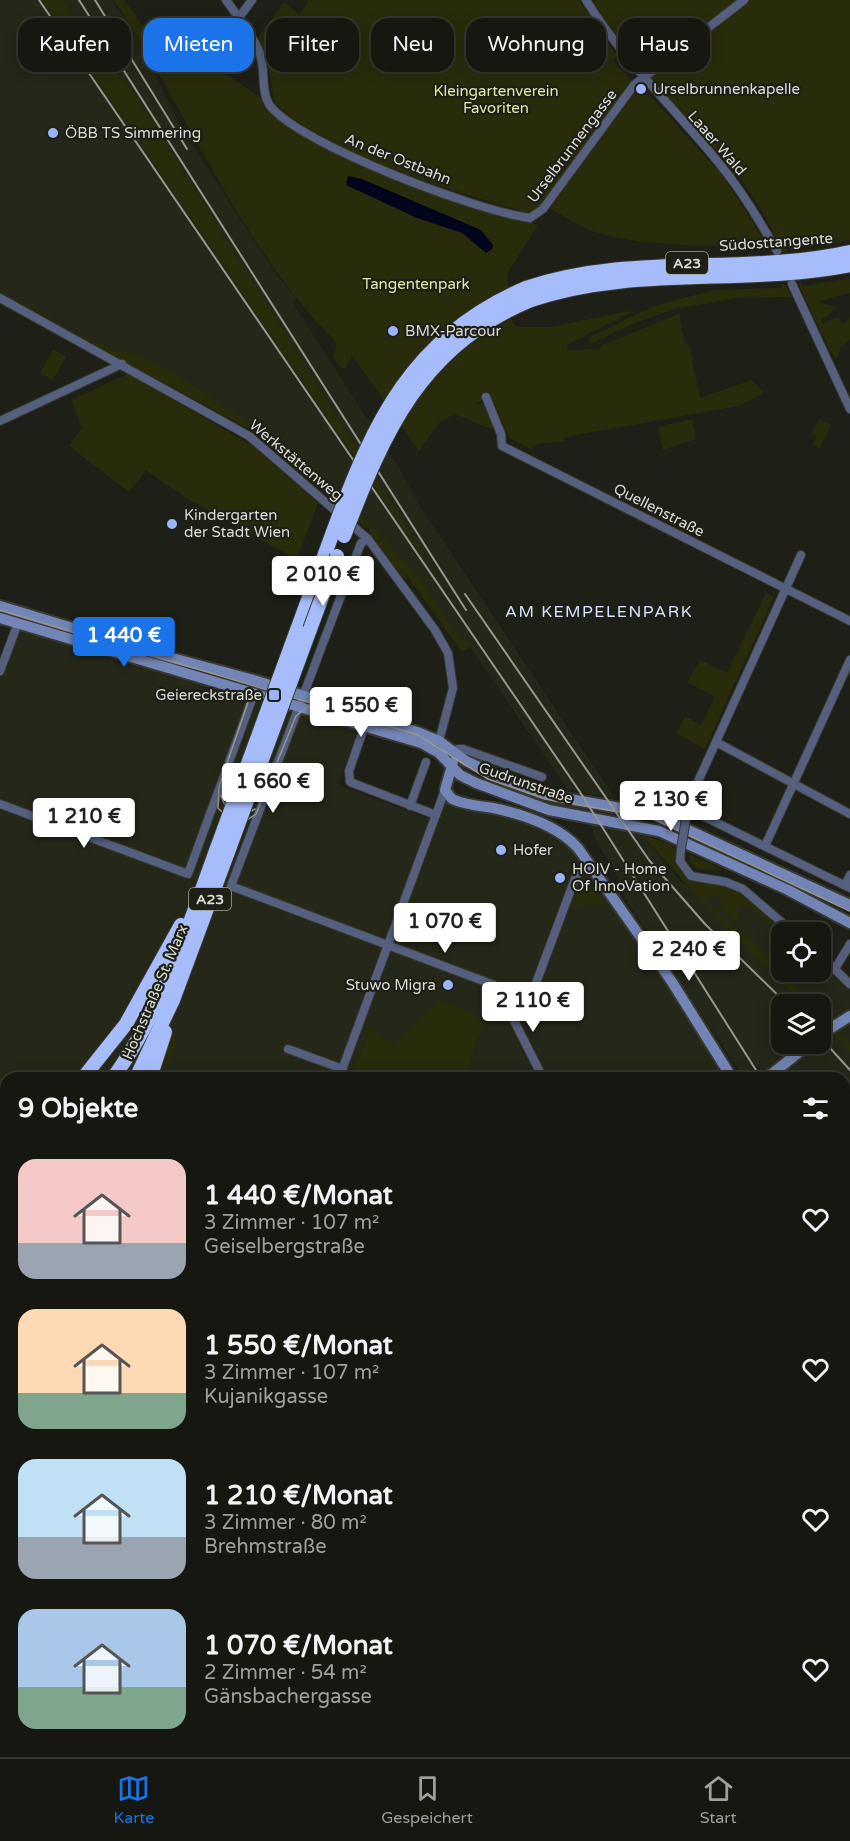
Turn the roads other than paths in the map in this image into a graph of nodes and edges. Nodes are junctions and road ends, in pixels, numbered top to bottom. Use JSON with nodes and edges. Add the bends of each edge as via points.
{"nodes":[{"id":1,"x":226,"y":0,"type":"edge"},
{"id":2,"x":252,"y":0,"type":"edge"},
{"id":3,"x":586,"y":0,"type":"edge"},
{"id":4,"x":744,"y":0,"type":"edge"},
{"id":5,"x":238,"y":17,"type":"junction"},
{"id":6,"x":642,"y":77,"type":"junction"},
{"id":7,"x":533,"y":218,"type":"joint"},
{"id":8,"x":777,"y":251,"type":"dead end"},
{"id":9,"x":850,"y":252,"type":"edge"},
{"id":10,"x":850,"y":265,"type":"edge"},
{"id":11,"x":792,"y":284,"type":"dead end"},
{"id":12,"x":528,"y":294,"type":"junction"},
{"id":13,"x":0,"y":298,"type":"edge"},
{"id":14,"x":122,"y":364,"type":"junction"},
{"id":15,"x":486,"y":397,"type":"dead end"},
{"id":16,"x":850,"y":409,"type":"edge"},
{"id":17,"x":0,"y":421,"type":"edge"},
{"id":18,"x":368,"y":539,"type":"junction"},
{"id":19,"x":801,"y":555,"type":"dead end"},
{"id":20,"x":786,"y":589,"type":"junction"},
{"id":21,"x":0,"y":606,"type":"edge"},
{"id":22,"x":0,"y":618,"type":"edge"},
{"id":23,"x":850,"y":621,"type":"edge"},
{"id":24,"x":18,"y":623,"type":"junction"},
{"id":25,"x":850,"y":660,"type":"edge"},
{"id":26,"x":0,"y":671,"type":"edge"},
{"id":27,"x":254,"y":694,"type":"junction"},
{"id":28,"x":303,"y":695,"type":"junction"},
{"id":29,"x":299,"y":707,"type":"junction"},
{"id":30,"x":365,"y":725,"type":"junction"},
{"id":31,"x":716,"y":742,"type":"junction"},
{"id":32,"x":436,"y":745,"type":"junction"},
{"id":33,"x":455,"y":754,"type":"junction"},
{"id":34,"x":426,"y":762,"type":"dead end"},
{"id":35,"x":452,"y":769,"type":"junction"},
{"id":36,"x":542,"y":777,"type":"dead end"},
{"id":37,"x":794,"y":784,"type":"junction"},
{"id":38,"x":445,"y":790,"type":"junction"},
{"id":39,"x":666,"y":798,"type":"dead end"},
{"id":40,"x":0,"y":804,"type":"edge"},
{"id":41,"x":410,"y":806,"type":"junction"},
{"id":42,"x":687,"y":808,"type":"junction"},
{"id":43,"x":850,"y":814,"type":"edge"},
{"id":44,"x":436,"y":815,"type":"junction"},
{"id":45,"x":765,"y":846,"type":"junction"},
{"id":46,"x":589,"y":863,"type":"junction"},
{"id":47,"x":850,"y":875,"type":"edge"},
{"id":48,"x":848,"y":886,"type":"edge"},
{"id":49,"x":202,"y":887,"type":"junction"},
{"id":50,"x":850,"y":905,"type":"edge"},
{"id":51,"x":781,"y":922,"type":"edge"},
{"id":52,"x":850,"y":923,"type":"edge"},
{"id":53,"x":850,"y":944,"type":"edge"},
{"id":54,"x":388,"y":946,"type":"junction"},
{"id":55,"x":831,"y":963,"type":"edge"},
{"id":56,"x":836,"y":967,"type":"junction"},
{"id":57,"x":850,"y":984,"type":"edge"},
{"id":58,"x":502,"y":997,"type":"junction"},
{"id":59,"x":173,"y":1000,"type":"junction"},
{"id":60,"x":850,"y":1016,"type":"edge"},
{"id":61,"x":831,"y":1028,"type":"edge"},
{"id":62,"x":288,"y":1049,"type":"dead end"},
{"id":63,"x":797,"y":1054,"type":"edge"},
{"id":64,"x":343,"y":1069,"type":"junction"},
{"id":65,"x":88,"y":1072,"type":"edge"},
{"id":66,"x":117,"y":1072,"type":"edge"},
{"id":67,"x":139,"y":1072,"type":"edge"},
{"id":68,"x":152,"y":1072,"type":"edge"},
{"id":69,"x":342,"y":1072,"type":"edge"},
{"id":70,"x":540,"y":1072,"type":"edge"},
{"id":71,"x":728,"y":1072,"type":"edge"},
{"id":72,"x":774,"y":1072,"type":"edge"}],
"edges":[{"from":1,"to":5,"type":"street"},
{"from":2,"to":5,"type":"street"},
{"from":3,"to":6,"type":"street","name":"Laaer Wald"},
{"from":4,"to":6,"type":"street","name":"Urselbrunnengasse"},
{"from":5,"to":7,"type":"street","name":"An der Ostbahn","via":[[261,58],[267,99],[285,120],[354,157],[470,202]]},
{"from":6,"to":7,"type":"street","name":"Urselbrunnengasse"},
{"from":6,"to":8,"type":"street","name":"Laaer Wald","via":[[722,166]]},
{"from":9,"to":12,"type":"highway","name":"Südosttangente","number":"A23","via":[[795,260],[604,269],[561,277]]},
{"from":10,"to":12,"type":"highway","name":"Südosttangente","number":"A23","via":[[776,274],[613,281]]},
{"from":11,"to":16,"type":"street"},
{"from":12,"to":49,"type":"highway","name":"Hochstraße St. Marx","number":"A23","bridge":true,"via":[[487,306],[443,338],[405,379],[379,421],[348,492]]},
{"from":12,"to":59,"type":"highway","name":"Hochstraße St. Marx","number":"A23","bridge":true,"via":[[453,346],[416,387],[386,436],[344,536]]},
{"from":13,"to":14,"type":"street","name":"Werkstättenweg"},
{"from":14,"to":17,"type":"street"},
{"from":14,"to":18,"type":"street","name":"Werkstättenweg","via":[[249,436]]},
{"from":15,"to":20,"type":"street","name":"Quellenstraße","via":[[502,446]]},
{"from":18,"to":28,"type":"street","via":[[361,543]]},
{"from":18,"to":32,"type":"street","name":"Werkstättenweg","via":[[448,653],[453,688]]},
{"from":19,"to":20,"type":"street"},
{"from":20,"to":23,"type":"street","name":"Quellenstraße"},
{"from":20,"to":31,"type":"street"},
{"from":21,"to":28,"type":"main road"},
{"from":22,"to":24,"type":"main road"},
{"from":24,"to":26,"type":"street"},
{"from":24,"to":27,"type":"main road"},
{"from":25,"to":37,"type":"street"},
{"from":27,"to":29,"type":"main road"},
{"from":27,"to":40,"type":"street","via":[[188,874]]},
{"from":28,"to":29,"type":"street"},
{"from":28,"to":32,"type":"main road"},
{"from":29,"to":30,"type":"main road"},
{"from":29,"to":54,"type":"street","via":[[231,886]]},
{"from":30,"to":32,"type":"main road"},
{"from":30,"to":41,"type":"street","via":[[349,779],[357,786]]},
{"from":31,"to":37,"type":"street"},
{"from":31,"to":42,"type":"street"},
{"from":32,"to":33,"type":"main road","name":"Gudrunstraße"},
{"from":32,"to":35,"type":"main road","name":"Gudrunstraße"},
{"from":33,"to":35,"type":"main road"},
{"from":33,"to":36,"type":"street","name":"Gudrunstraße","via":[[463,749]]},
{"from":33,"to":50,"type":"main road","name":"Gudrunstraße","via":[[538,792],[654,814]]},
{"from":34,"to":41,"type":"street"},
{"from":35,"to":38,"type":"main road"},
{"from":35,"to":52,"type":"main road","name":"Gudrunstraße","via":[[476,783],[549,810],[659,831]]},
{"from":37,"to":43,"type":"street"},
{"from":37,"to":45,"type":"street"},
{"from":38,"to":44,"type":"street"},
{"from":38,"to":46,"type":"main road","via":[[456,801],[552,828],[574,844]]},
{"from":39,"to":42,"type":"street"},
{"from":41,"to":44,"type":"street"},
{"from":42,"to":45,"type":"street"},
{"from":42,"to":51,"type":"street","bridge":true,"via":[[680,861],[691,876],[743,889]]},
{"from":44,"to":54,"type":"street"},
{"from":45,"to":48,"type":"street"},
{"from":46,"to":58,"type":"street","via":[[577,873],[530,996]]},
{"from":46,"to":71,"type":"main road","via":[[672,982]]},
{"from":47,"to":48,"type":"street"},
{"from":49,"to":65,"type":"highway","via":[[126,1024]]},
{"from":49,"to":66,"type":"highway","name":"Hochstraße St. Marx","number":"A23","via":[[159,1000]]},
{"from":53,"to":56,"type":"street"},
{"from":54,"to":58,"type":"street","via":[[494,985]]},
{"from":54,"to":64,"type":"street"},
{"from":55,"to":56,"type":"street"},
{"from":56,"to":57,"type":"street"},
{"from":58,"to":70,"type":"street"},
{"from":59,"to":67,"type":"highway","name":"Hochstraße St. Marx","number":"A23"},
{"from":59,"to":68,"type":"highway"},
{"from":60,"to":61,"type":"main road"},
{"from":62,"to":64,"type":"street"},
{"from":63,"to":72,"type":"main road","bridge":true},
{"from":64,"to":69,"type":"street"}]}
